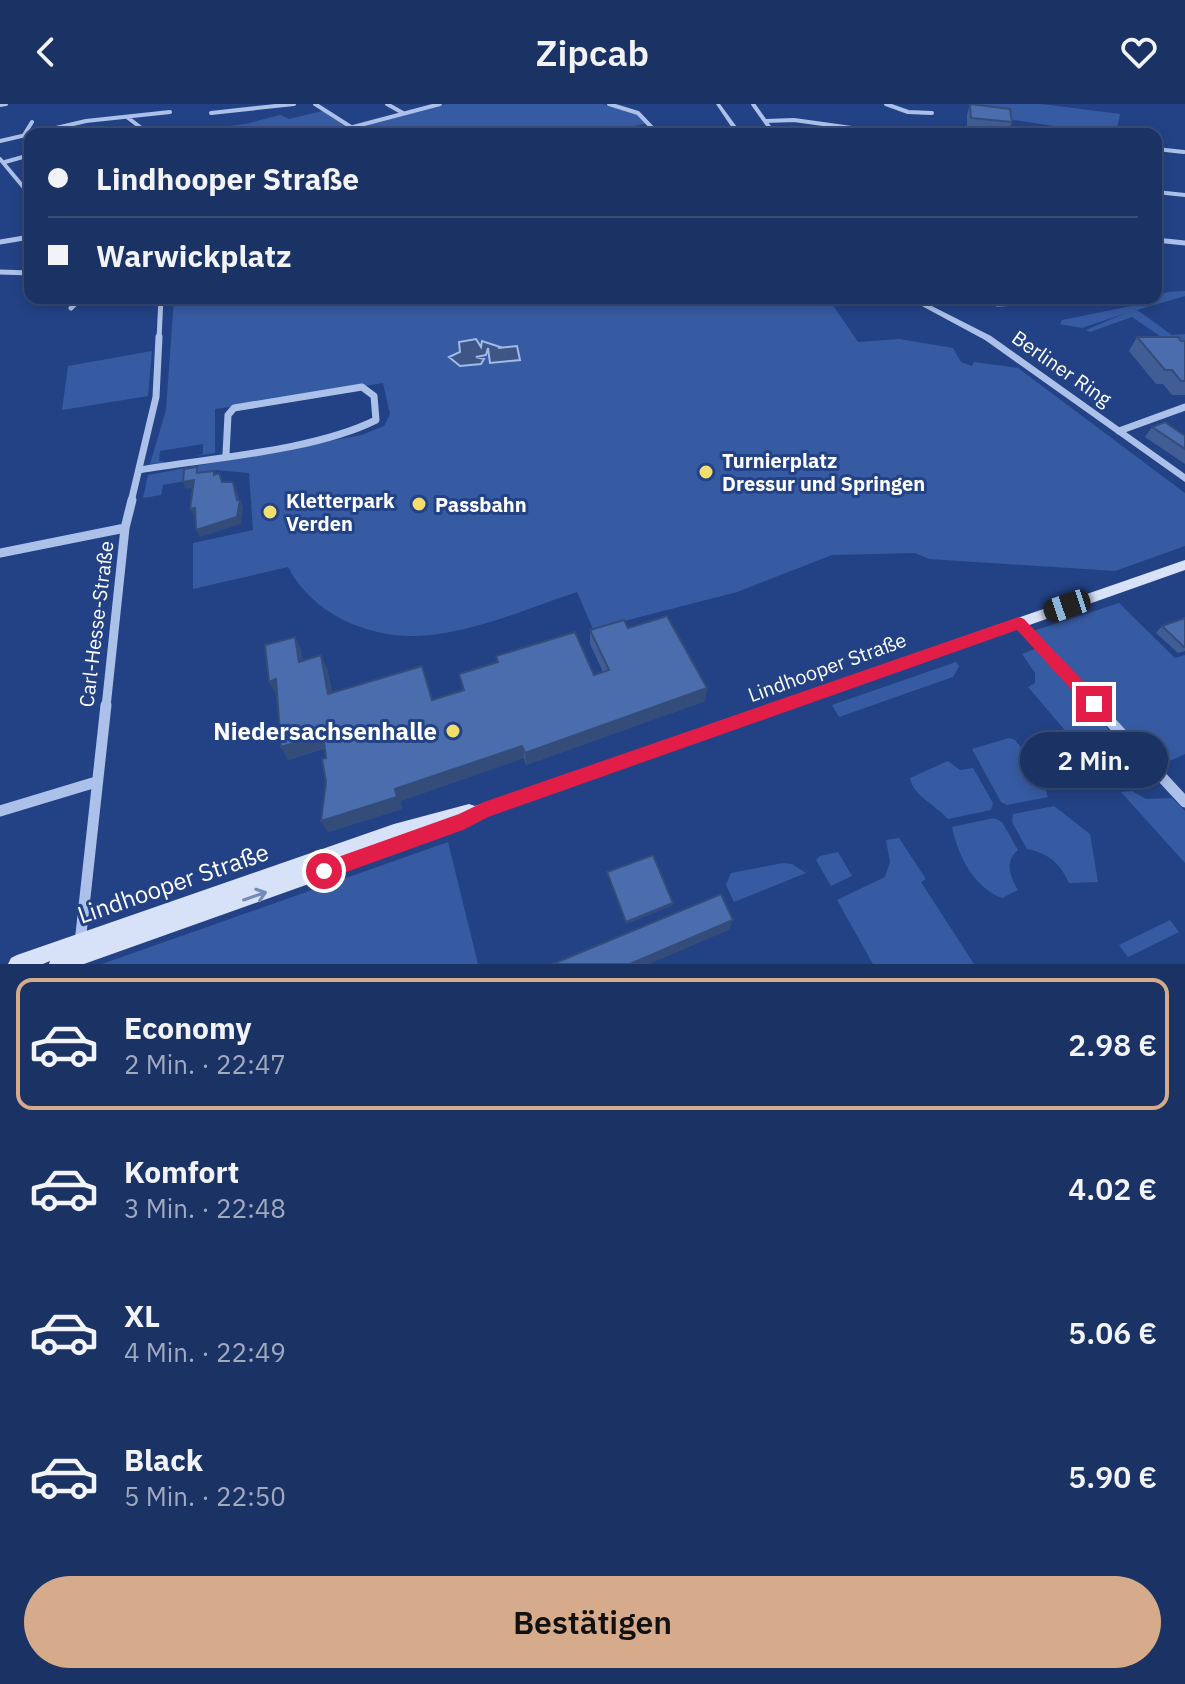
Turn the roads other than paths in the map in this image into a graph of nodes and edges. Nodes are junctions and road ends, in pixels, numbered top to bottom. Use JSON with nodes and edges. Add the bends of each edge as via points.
{"nodes":[{"id":1,"x":6,"y":104,"type":"edge"},
{"id":2,"x":294,"y":104,"type":"edge"},
{"id":3,"x":315,"y":104,"type":"edge"},
{"id":4,"x":387,"y":104,"type":"edge"},
{"id":5,"x":440,"y":104,"type":"edge"},
{"id":6,"x":609,"y":104,"type":"edge"},
{"id":7,"x":718,"y":104,"type":"edge"},
{"id":8,"x":753,"y":104,"type":"edge"},
{"id":9,"x":886,"y":104,"type":"edge"},
{"id":10,"x":0,"y":105,"type":"edge"},
{"id":11,"x":620,"y":105,"type":"edge"},
{"id":12,"x":170,"y":112,"type":"dead end"},
{"id":13,"x":211,"y":113,"type":"dead end"},
{"id":14,"x":404,"y":113,"type":"junction"},
{"id":15,"x":932,"y":113,"type":"dead end"},
{"id":16,"x":126,"y":116,"type":"junction"},
{"id":17,"x":766,"y":121,"type":"junction"},
{"id":18,"x":32,"y":122,"type":"dead end"},
{"id":19,"x":353,"y":127,"type":"joint"},
{"id":20,"x":28,"y":128,"type":"edge"},
{"id":21,"x":62,"y":128,"type":"edge"},
{"id":22,"x":142,"y":128,"type":"edge"},
{"id":23,"x":652,"y":128,"type":"edge"},
{"id":24,"x":735,"y":128,"type":"edge"},
{"id":25,"x":770,"y":128,"type":"edge"},
{"id":26,"x":852,"y":128,"type":"edge"},
{"id":27,"x":24,"y":135,"type":"edge"},
{"id":28,"x":0,"y":141,"type":"edge"},
{"id":29,"x":1185,"y":144,"type":"edge"},
{"id":30,"x":1162,"y":150,"type":"edge"},
{"id":31,"x":1185,"y":152,"type":"edge"},
{"id":32,"x":24,"y":157,"type":"edge"},
{"id":33,"x":3,"y":163,"type":"edge"},
{"id":34,"x":24,"y":188,"type":"edge"},
{"id":35,"x":1162,"y":193,"type":"edge"},
{"id":36,"x":1185,"y":195,"type":"edge"},
{"id":37,"x":24,"y":238,"type":"edge"},
{"id":38,"x":1162,"y":241,"type":"edge"},
{"id":39,"x":0,"y":242,"type":"edge"},
{"id":40,"x":1185,"y":243,"type":"edge"},
{"id":41,"x":0,"y":272,"type":"edge"},
{"id":42,"x":24,"y":273,"type":"edge"},
{"id":43,"x":75,"y":304,"type":"edge"},
{"id":44,"x":161,"y":304,"type":"edge"},
{"id":45,"x":923,"y":304,"type":"edge"},
{"id":46,"x":71,"y":308,"type":"dead end"},
{"id":47,"x":1185,"y":407,"type":"edge"},
{"id":48,"x":1153,"y":419,"type":"junction"},
{"id":49,"x":1164,"y":426,"type":"edge"},
{"id":50,"x":1119,"y":431,"type":"junction"},
{"id":51,"x":226,"y":454,"type":"junction"},
{"id":52,"x":139,"y":470,"type":"junction"},
{"id":53,"x":1185,"y":479,"type":"edge"},
{"id":54,"x":125,"y":528,"type":"junction"},
{"id":55,"x":0,"y":553,"type":"edge"},
{"id":56,"x":1185,"y":565,"type":"edge"},
{"id":57,"x":1019,"y":623,"type":"junction"},
{"id":58,"x":96,"y":782,"type":"junction"},
{"id":59,"x":1185,"y":802,"type":"edge"},
{"id":60,"x":0,"y":811,"type":"edge"},
{"id":61,"x":80,"y":949,"type":"junction"},
{"id":62,"x":17,"y":964,"type":"edge"},
{"id":63,"x":58,"y":964,"type":"edge"}],
"edges":[{"from":1,"to":10,"type":"street"},
{"from":2,"to":13,"type":"street"},
{"from":3,"to":19,"type":"street"},
{"from":4,"to":14,"type":"street"},
{"from":5,"to":14,"type":"street"},
{"from":6,"to":11,"type":"street"},
{"from":7,"to":24,"type":"street"},
{"from":8,"to":17,"type":"street"},
{"from":9,"to":15,"type":"street"},
{"from":11,"to":23,"type":"street"},
{"from":12,"to":16,"type":"street"},
{"from":14,"to":19,"type":"street"},
{"from":16,"to":21,"type":"street"},
{"from":16,"to":22,"type":"street"},
{"from":17,"to":25,"type":"street"},
{"from":17,"to":26,"type":"street"},
{"from":18,"to":20,"type":"street"},
{"from":27,"to":28,"type":"street"},
{"from":29,"to":31,"type":"street"},
{"from":30,"to":31,"type":"street"},
{"from":32,"to":33,"type":"street"},
{"from":33,"to":34,"type":"street"},
{"from":35,"to":36,"type":"street"},
{"from":37,"to":39,"type":"street"},
{"from":38,"to":40,"type":"street"},
{"from":41,"to":42,"type":"street"},
{"from":43,"to":46,"type":"street"},
{"from":44,"to":52,"type":"street","name":"Carl-Hesse-Straße","via":[[156,397]]},
{"from":45,"to":50,"type":"street","name":"Berliner Ring","via":[[988,338]]},
{"from":47,"to":48,"type":"street"},
{"from":48,"to":49,"type":"street"},
{"from":48,"to":50,"type":"street"},
{"from":50,"to":53,"type":"street","name":"Berliner Ring"},
{"from":51,"to":51,"type":"street","via":[[369,426],[376,420],[376,399],[362,387],[234,408],[228,415]]},
{"from":51,"to":52,"type":"street"},
{"from":52,"to":54,"type":"street","name":"Carl-Hesse-Straße"},
{"from":54,"to":55,"type":"street"},
{"from":54,"to":58,"type":"street","name":"Carl-Hesse-Straße"},
{"from":56,"to":57,"type":"main road","name":"Lindhooper Straße"},
{"from":57,"to":59,"type":"street"},
{"from":57,"to":61,"type":"main road","name":"Lindhooper Straße","via":[[463,821]]},
{"from":58,"to":60,"type":"street"},
{"from":58,"to":61,"type":"street","name":"Carl-Hesse-Straße"},
{"from":61,"to":62,"type":"main road","name":"Lindhooper Straße"},
{"from":61,"to":63,"type":"main road","name":"Lindhooper Straße"}]}
